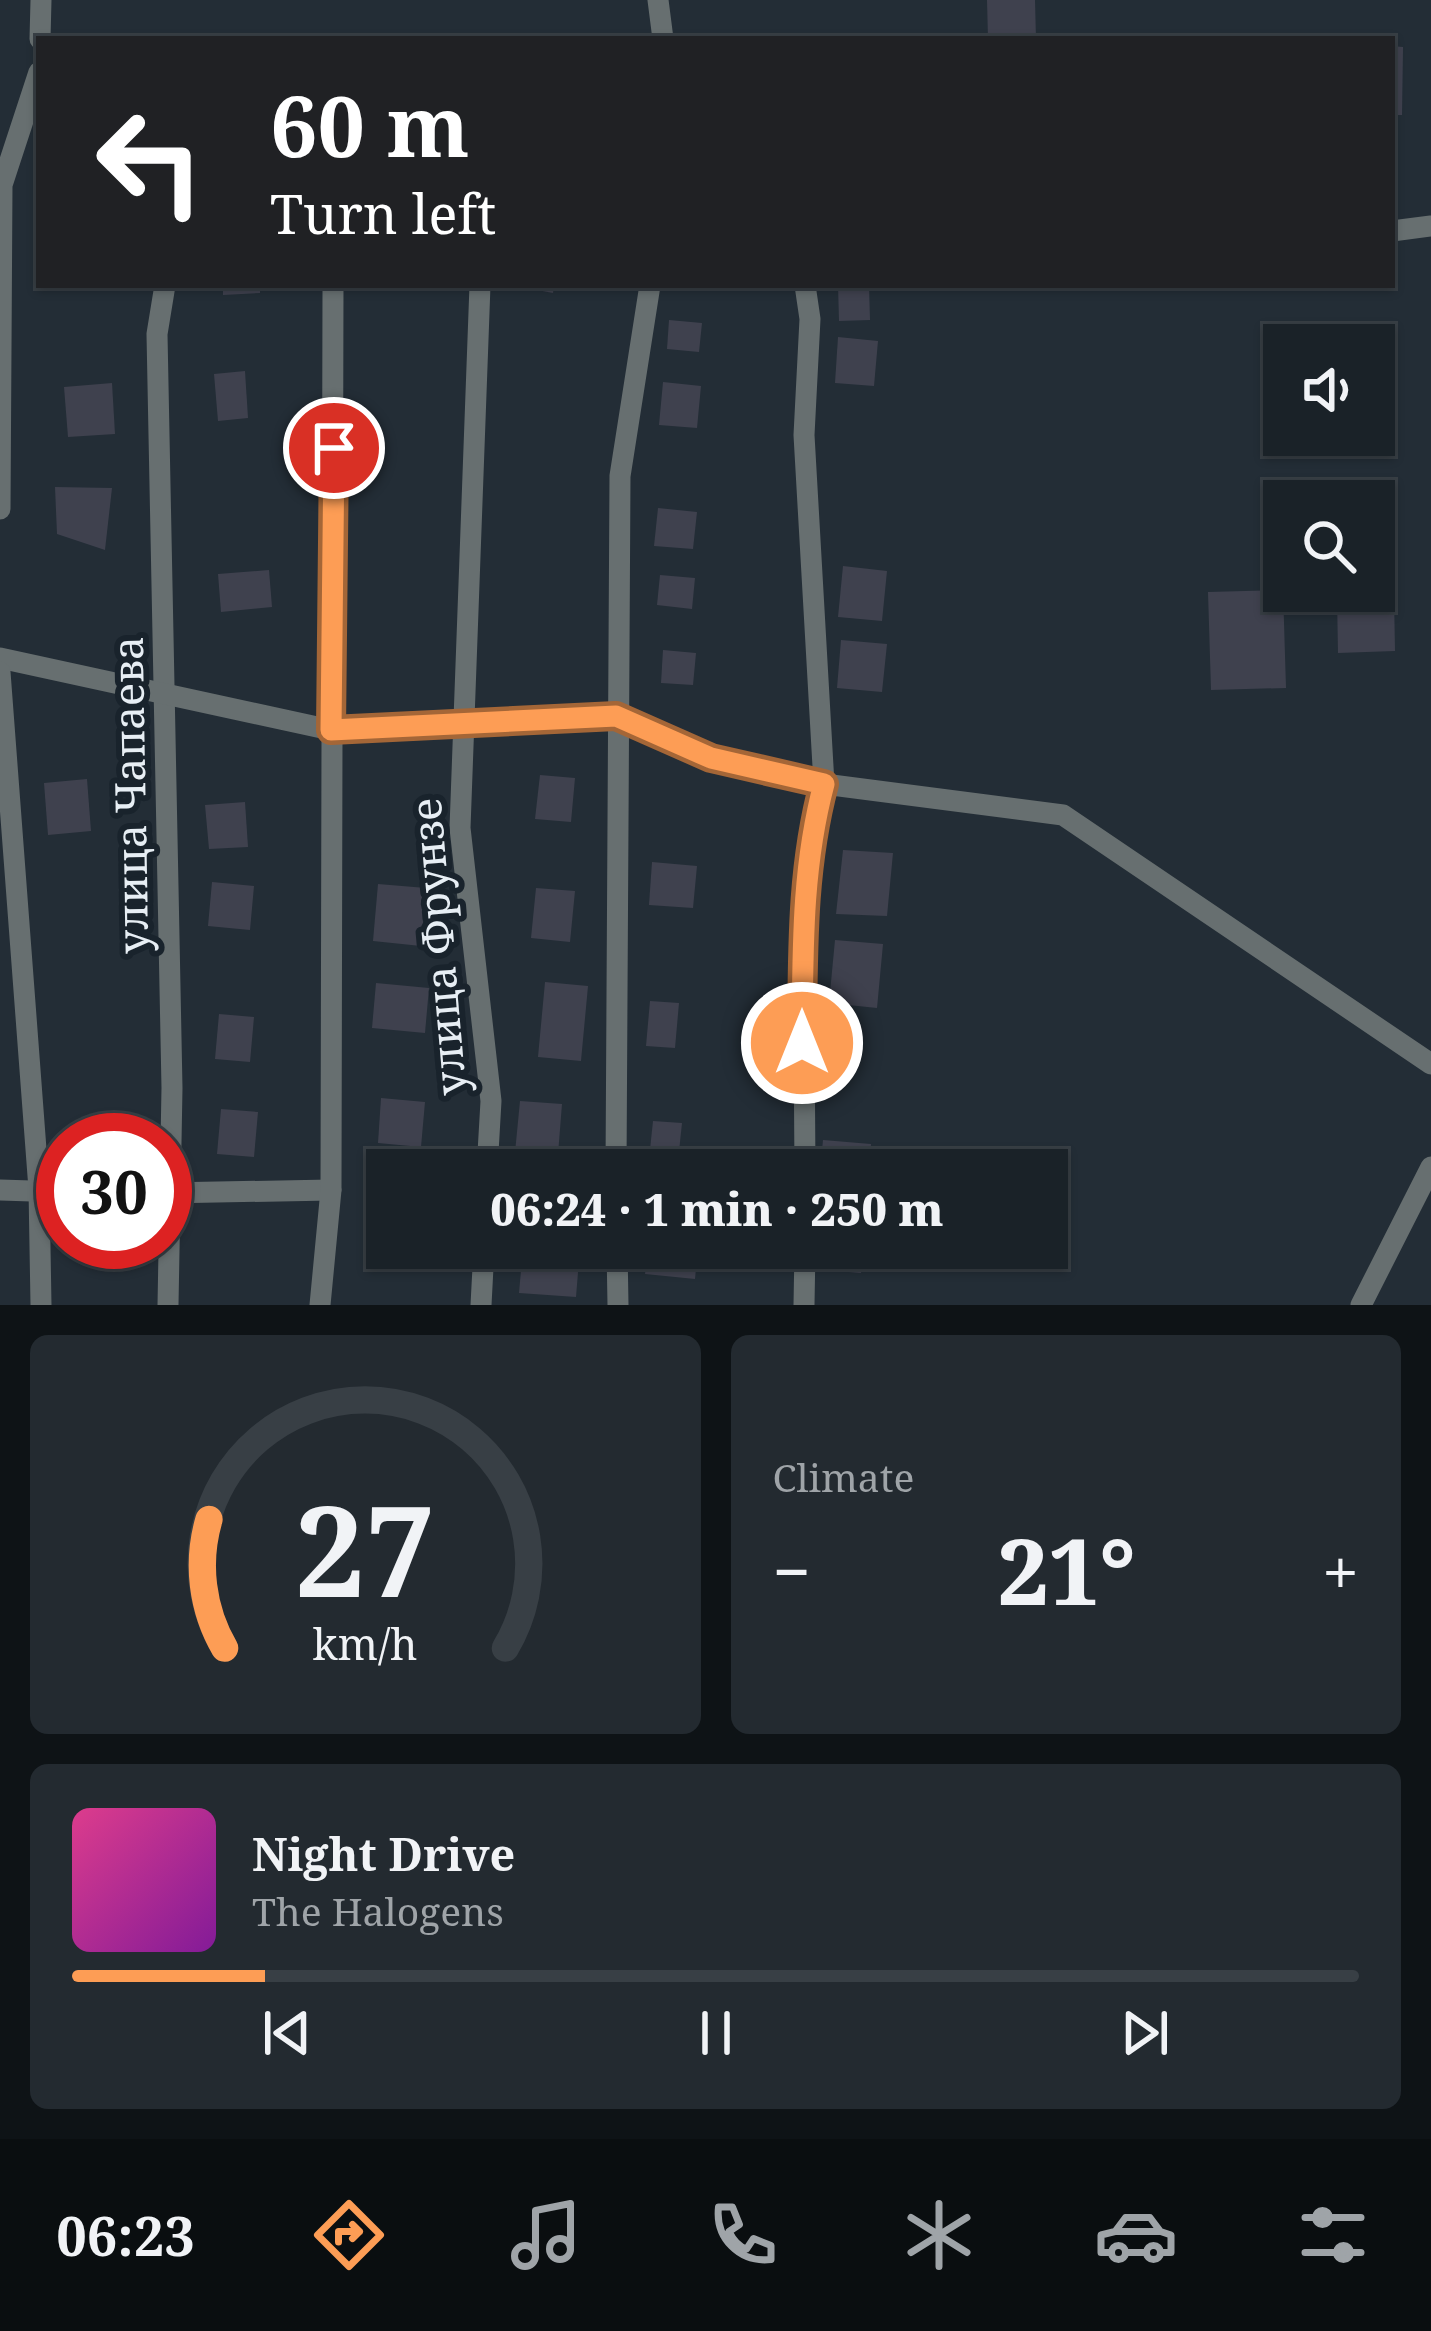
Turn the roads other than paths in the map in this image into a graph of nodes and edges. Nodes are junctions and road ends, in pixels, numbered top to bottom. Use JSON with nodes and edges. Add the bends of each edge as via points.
{"nodes":[{"id":1,"x":41,"y":0,"type":"edge"},
{"id":2,"x":658,"y":0,"type":"edge"},
{"id":3,"x":40,"y":36,"type":"edge"},
{"id":4,"x":663,"y":36,"type":"edge"},
{"id":5,"x":36,"y":81,"type":"edge"},
{"id":6,"x":1431,"y":226,"type":"edge"},
{"id":7,"x":1395,"y":231,"type":"edge"},
{"id":8,"x":165,"y":288,"type":"edge"},
{"id":9,"x":333,"y":288,"type":"edge"},
{"id":10,"x":480,"y":288,"type":"edge"},
{"id":11,"x":650,"y":288,"type":"edge"},
{"id":12,"x":805,"y":288,"type":"edge"},
{"id":13,"x":0,"y":509,"type":"edge"},
{"id":14,"x":0,"y":658,"type":"edge"},
{"id":15,"x":0,"y":673,"type":"edge"},
{"id":16,"x":168,"y":695,"type":"junction"},
{"id":17,"x":616,"y":716,"type":"junction"},
{"id":18,"x":464,"y":720,"type":"junction"},
{"id":19,"x":331,"y":730,"type":"junction"},
{"id":20,"x":824,"y":784,"type":"junction"},
{"id":21,"x":1431,"y":1064,"type":"edge"},
{"id":22,"x":167,"y":1113,"type":"edge"},
{"id":23,"x":36,"y":1137,"type":"edge"},
{"id":24,"x":489,"y":1149,"type":"edge"},
{"id":25,"x":616,"y":1149,"type":"edge"},
{"id":26,"x":805,"y":1149,"type":"edge"},
{"id":27,"x":1431,"y":1166,"type":"edge"},
{"id":28,"x":36,"y":1189,"type":"edge"},
{"id":29,"x":0,"y":1190,"type":"edge"},
{"id":30,"x":331,"y":1190,"type":"junction"},
{"id":31,"x":192,"y":1193,"type":"edge"},
{"id":32,"x":41,"y":1269,"type":"edge"},
{"id":33,"x":168,"y":1269,"type":"edge"},
{"id":34,"x":483,"y":1269,"type":"edge"},
{"id":35,"x":617,"y":1269,"type":"edge"},
{"id":36,"x":805,"y":1269,"type":"edge"},
{"id":37,"x":41,"y":1305,"type":"edge"},
{"id":38,"x":168,"y":1305,"type":"edge"},
{"id":39,"x":320,"y":1305,"type":"edge"},
{"id":40,"x":481,"y":1305,"type":"edge"},
{"id":41,"x":618,"y":1305,"type":"edge"},
{"id":42,"x":804,"y":1305,"type":"edge"},
{"id":43,"x":1360,"y":1305,"type":"edge"}],
"edges":[{"from":1,"to":3,"type":"street"},
{"from":2,"to":4,"type":"street"},
{"from":5,"to":13,"type":"street","via":[[2,185]]},
{"from":6,"to":7,"type":"street"},
{"from":8,"to":16,"type":"street","name":"улица Чапаева","via":[[157,334]]},
{"from":9,"to":19,"type":"street"},
{"from":10,"to":18,"type":"street","name":"улица Фрунзе"},
{"from":11,"to":17,"type":"street","via":[[620,476]]},
{"from":12,"to":20,"type":"street","via":[[804,435]]},
{"from":14,"to":16,"type":"street"},
{"from":15,"to":23,"type":"street"},
{"from":16,"to":19,"type":"street"},
{"from":16,"to":22,"type":"street","name":"улица Чапаева"},
{"from":17,"to":18,"type":"street"},
{"from":17,"to":20,"type":"street","via":[[711,758]]},
{"from":17,"to":25,"type":"street"},
{"from":18,"to":19,"type":"street"},
{"from":18,"to":24,"type":"street","name":"улица Фрунзе","via":[[460,828]]},
{"from":19,"to":30,"type":"street"},
{"from":20,"to":21,"type":"street","via":[[1063,815]]},
{"from":20,"to":26,"type":"street","via":[[803,895]]},
{"from":27,"to":43,"type":"street"},
{"from":28,"to":29,"type":"street"},
{"from":30,"to":31,"type":"street"},
{"from":30,"to":39,"type":"street"},
{"from":32,"to":37,"type":"street"},
{"from":33,"to":38,"type":"street","name":"улица Чапаева"},
{"from":34,"to":40,"type":"street"},
{"from":35,"to":41,"type":"street"},
{"from":36,"to":42,"type":"street"}]}
